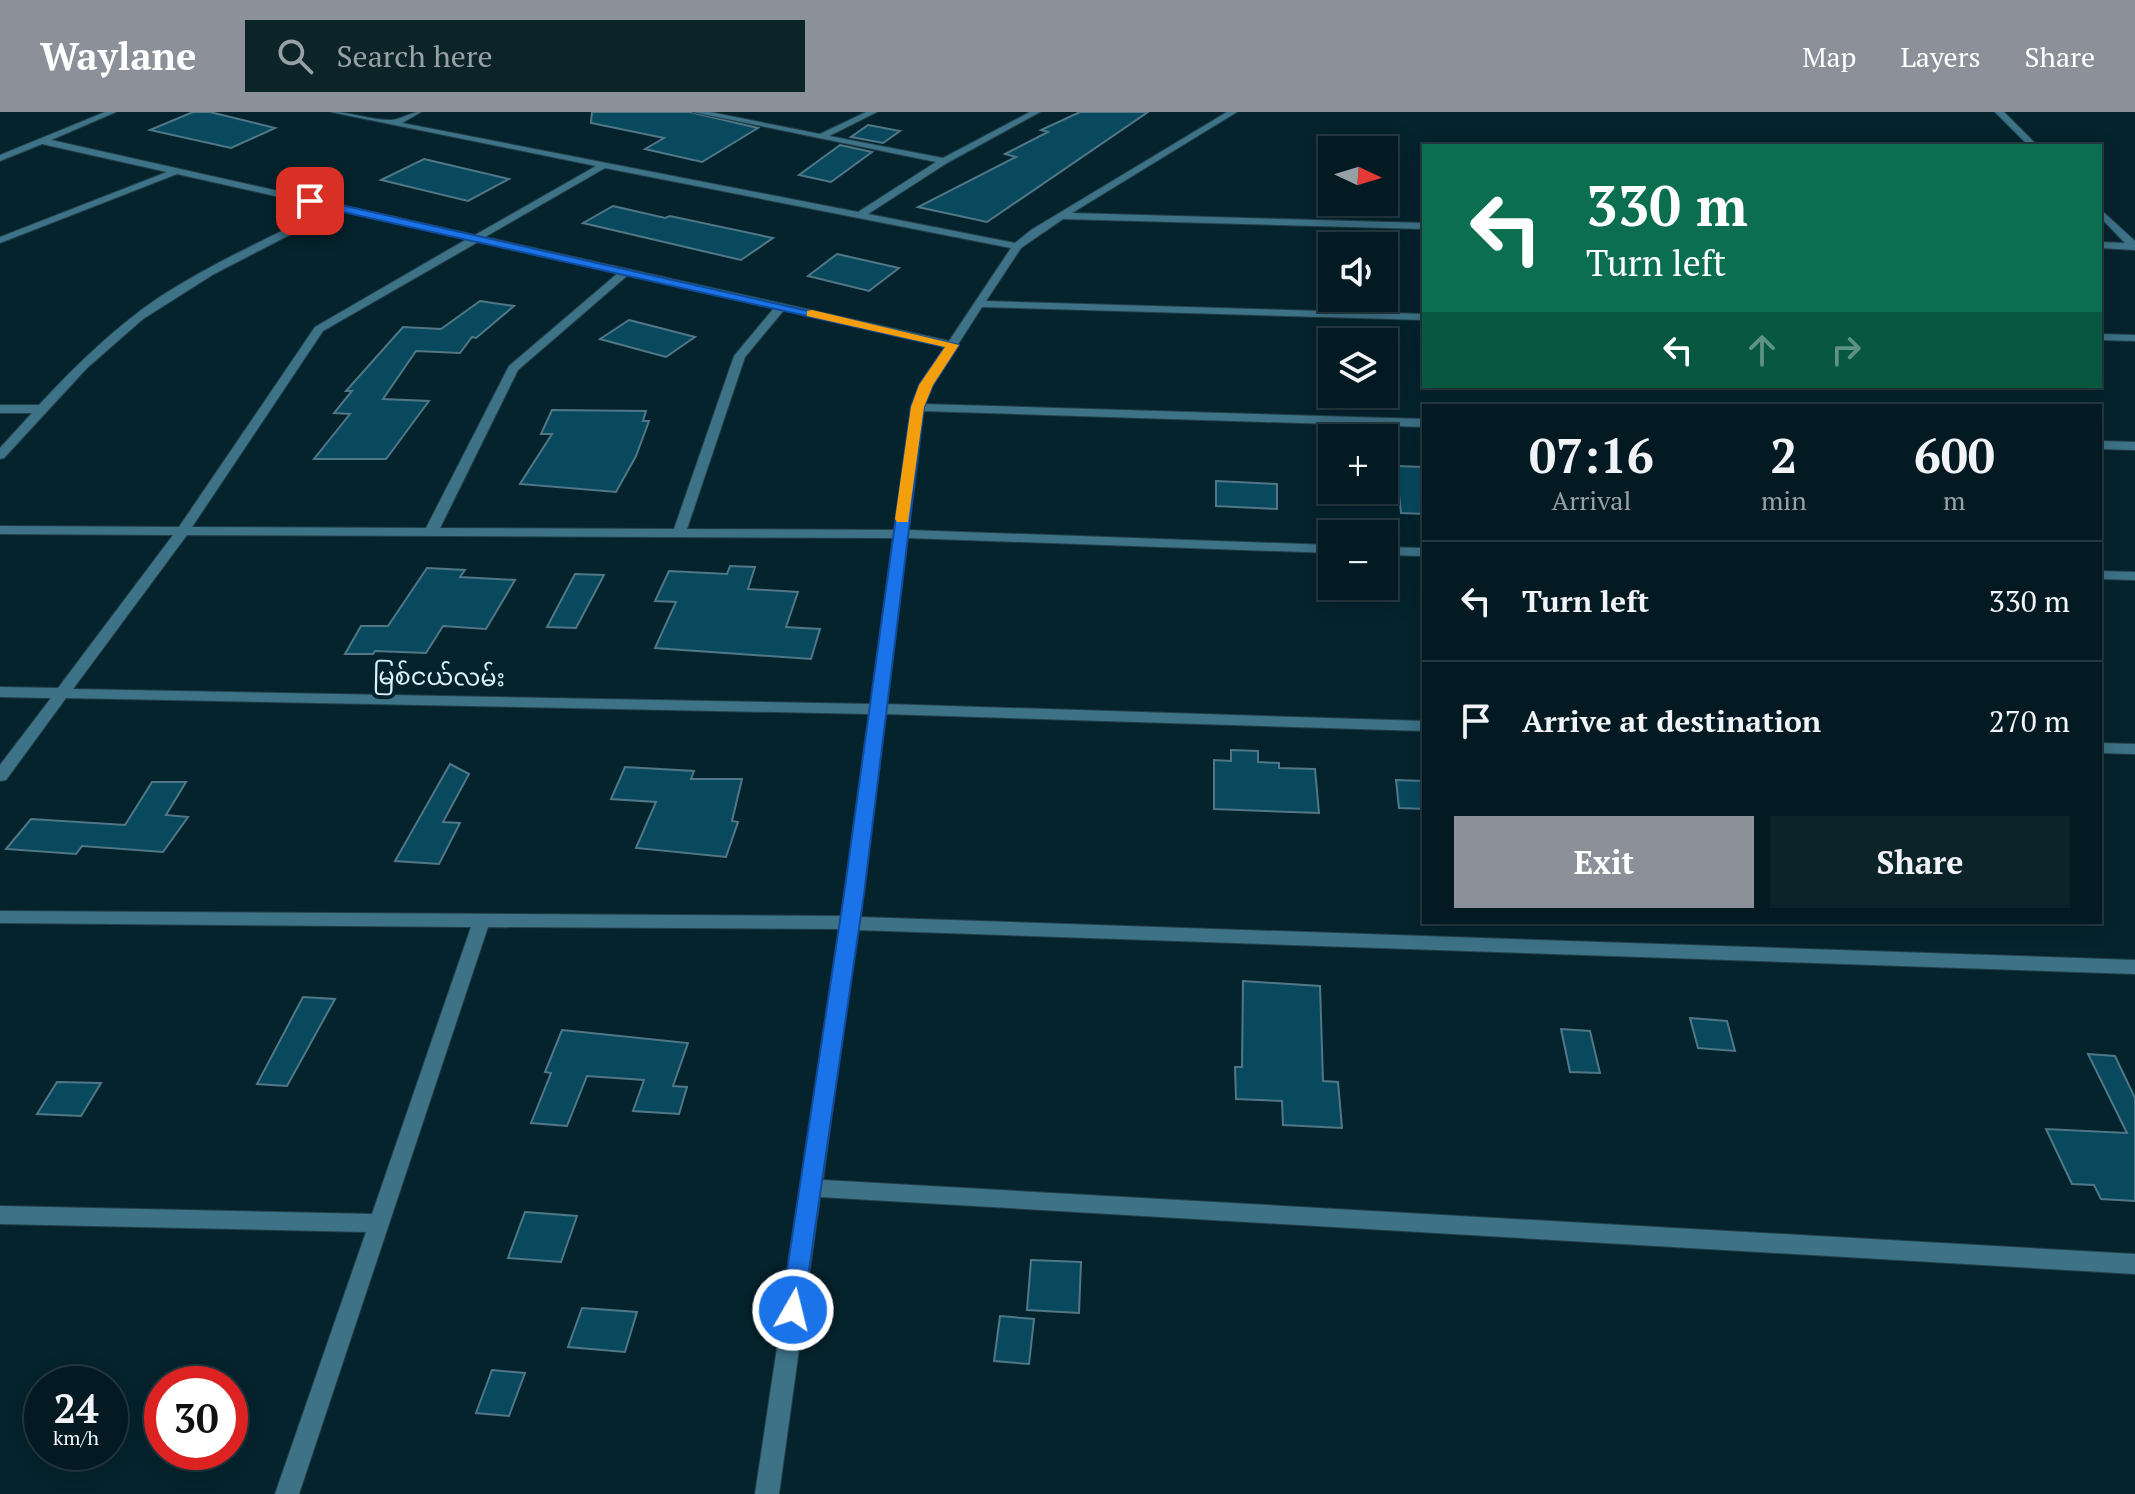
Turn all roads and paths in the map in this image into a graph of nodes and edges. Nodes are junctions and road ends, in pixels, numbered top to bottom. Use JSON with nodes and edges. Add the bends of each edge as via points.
{"nodes":[{"id":1,"x":112,"y":112,"type":"edge"},
{"id":2,"x":335,"y":112,"type":"edge"},
{"id":3,"x":417,"y":112,"type":"edge"},
{"id":4,"x":697,"y":112,"type":"edge"},
{"id":5,"x":705,"y":112,"type":"edge"},
{"id":6,"x":873,"y":112,"type":"edge"},
{"id":7,"x":1036,"y":112,"type":"edge"},
{"id":8,"x":1233,"y":112,"type":"edge"},
{"id":9,"x":1999,"y":112,"type":"edge"},
{"id":10,"x":395,"y":123,"type":"junction"},
{"id":11,"x":823,"y":135,"type":"junction"},
{"id":12,"x":42,"y":141,"type":"junction"},
{"id":13,"x":2032,"y":144,"type":"edge"},
{"id":14,"x":0,"y":158,"type":"edge"},
{"id":15,"x":944,"y":161,"type":"junction"},
{"id":16,"x":602,"y":166,"type":"junction"},
{"id":17,"x":177,"y":171,"type":"junction"},
{"id":18,"x":337,"y":207,"type":"junction"},
{"id":19,"x":2102,"y":214,"type":"edge"},
{"id":20,"x":858,"y":216,"type":"junction"},
{"id":21,"x":1062,"y":216,"type":"junction"},
{"id":22,"x":1422,"y":226,"type":"edge"},
{"id":23,"x":474,"y":238,"type":"junction"},
{"id":24,"x":0,"y":240,"type":"edge"},
{"id":25,"x":2102,"y":245,"type":"edge"},
{"id":26,"x":1017,"y":246,"type":"junction"},
{"id":27,"x":2134,"y":246,"type":"edge"},
{"id":28,"x":626,"y":272,"type":"junction"},
{"id":29,"x":980,"y":304,"type":"junction"},
{"id":30,"x":781,"y":307,"type":"junction"},
{"id":31,"x":1422,"y":317,"type":"edge"},
{"id":32,"x":2102,"y":337,"type":"edge"},
{"id":33,"x":2135,"y":338,"type":"edge"},
{"id":34,"x":952,"y":345,"type":"junction"},
{"id":35,"x":917,"y":407,"type":"junction"},
{"id":36,"x":0,"y":409,"type":"edge"},
{"id":37,"x":42,"y":409,"type":"junction"},
{"id":38,"x":1422,"y":423,"type":"edge"},
{"id":39,"x":2102,"y":445,"type":"edge"},
{"id":40,"x":2135,"y":446,"type":"edge"},
{"id":41,"x":0,"y":455,"type":"edge"},
{"id":42,"x":0,"y":530,"type":"edge"},
{"id":43,"x":183,"y":531,"type":"junction"},
{"id":44,"x":431,"y":532,"type":"junction"},
{"id":45,"x":679,"y":533,"type":"junction"},
{"id":46,"x":900,"y":534,"type":"junction"},
{"id":47,"x":1318,"y":549,"type":"edge"},
{"id":48,"x":1398,"y":551,"type":"edge"},
{"id":49,"x":1422,"y":552,"type":"edge"},
{"id":50,"x":2102,"y":575,"type":"edge"},
{"id":51,"x":2135,"y":576,"type":"edge"},
{"id":52,"x":0,"y":692,"type":"edge"},
{"id":53,"x":62,"y":693,"type":"junction"},
{"id":54,"x":878,"y":709,"type":"junction"},
{"id":55,"x":1422,"y":726,"type":"edge"},
{"id":56,"x":2102,"y":748,"type":"edge"},
{"id":57,"x":2135,"y":749,"type":"edge"},
{"id":58,"x":0,"y":776,"type":"edge"},
{"id":59,"x":0,"y":917,"type":"edge"},
{"id":60,"x":482,"y":920,"type":"junction"},
{"id":61,"x":849,"y":923,"type":"junction"},
{"id":62,"x":2135,"y":967,"type":"edge"},
{"id":63,"x":811,"y":1188,"type":"junction"},
{"id":64,"x":0,"y":1215,"type":"edge"},
{"id":65,"x":379,"y":1223,"type":"junction"},
{"id":66,"x":2135,"y":1264,"type":"edge"},
{"id":67,"x":287,"y":1494,"type":"edge"},
{"id":68,"x":767,"y":1494,"type":"edge"}],
"edges":[{"from":1,"to":12,"type":"street"},
{"from":2,"to":10,"type":"street"},
{"from":3,"to":10,"type":"street"},
{"from":4,"to":5,"type":"street"},
{"from":5,"to":11,"type":"street"},
{"from":6,"to":11,"type":"street"},
{"from":7,"to":15,"type":"street"},
{"from":8,"to":21,"type":"street"},
{"from":9,"to":13,"type":"street"},
{"from":10,"to":16,"type":"street"},
{"from":11,"to":15,"type":"street"},
{"from":12,"to":14,"type":"street"},
{"from":12,"to":17,"type":"street"},
{"from":15,"to":20,"type":"street"},
{"from":16,"to":20,"type":"street"},
{"from":16,"to":23,"type":"street"},
{"from":17,"to":18,"type":"street"},
{"from":17,"to":24,"type":"street"},
{"from":18,"to":23,"type":"street"},
{"from":18,"to":37,"type":"street","via":[[141,316],[86,361]]},
{"from":19,"to":27,"type":"street"},
{"from":20,"to":26,"type":"street"},
{"from":21,"to":22,"type":"street"},
{"from":21,"to":26,"type":"street"},
{"from":23,"to":28,"type":"street"},
{"from":23,"to":43,"type":"street","via":[[319,329]]},
{"from":25,"to":27,"type":"street"},
{"from":26,"to":29,"type":"street"},
{"from":28,"to":30,"type":"street"},
{"from":28,"to":44,"type":"street","via":[[513,368]]},
{"from":29,"to":31,"type":"street"},
{"from":29,"to":34,"type":"street"},
{"from":30,"to":34,"type":"street"},
{"from":30,"to":45,"type":"street","via":[[740,356]]},
{"from":32,"to":33,"type":"street"},
{"from":34,"to":35,"type":"street"},
{"from":35,"to":38,"type":"street"},
{"from":35,"to":46,"type":"street"},
{"from":36,"to":37,"type":"street"},
{"from":37,"to":41,"type":"street"},
{"from":39,"to":40,"type":"street"},
{"from":42,"to":43,"type":"street"},
{"from":43,"to":44,"type":"street"},
{"from":43,"to":53,"type":"street"},
{"from":44,"to":45,"type":"street"},
{"from":45,"to":46,"type":"street"},
{"from":46,"to":47,"type":"street"},
{"from":46,"to":54,"type":"street"},
{"from":48,"to":49,"type":"street"},
{"from":50,"to":51,"type":"street"},
{"from":52,"to":53,"type":"street","name":"မြစ်ငယ်လမ်း"},
{"from":53,"to":54,"type":"street","name":"မြစ်ငယ်လမ်း"},
{"from":53,"to":58,"type":"street"},
{"from":54,"to":55,"type":"street","name":"မြစ်ငယ်လမ်း"},
{"from":54,"to":61,"type":"street"},
{"from":56,"to":57,"type":"street"},
{"from":59,"to":60,"type":"street"},
{"from":60,"to":61,"type":"street"},
{"from":60,"to":65,"type":"street"},
{"from":61,"to":62,"type":"street"},
{"from":61,"to":63,"type":"street"},
{"from":63,"to":66,"type":"street"},
{"from":63,"to":68,"type":"street"},
{"from":64,"to":65,"type":"street"},
{"from":65,"to":67,"type":"street"}]}
